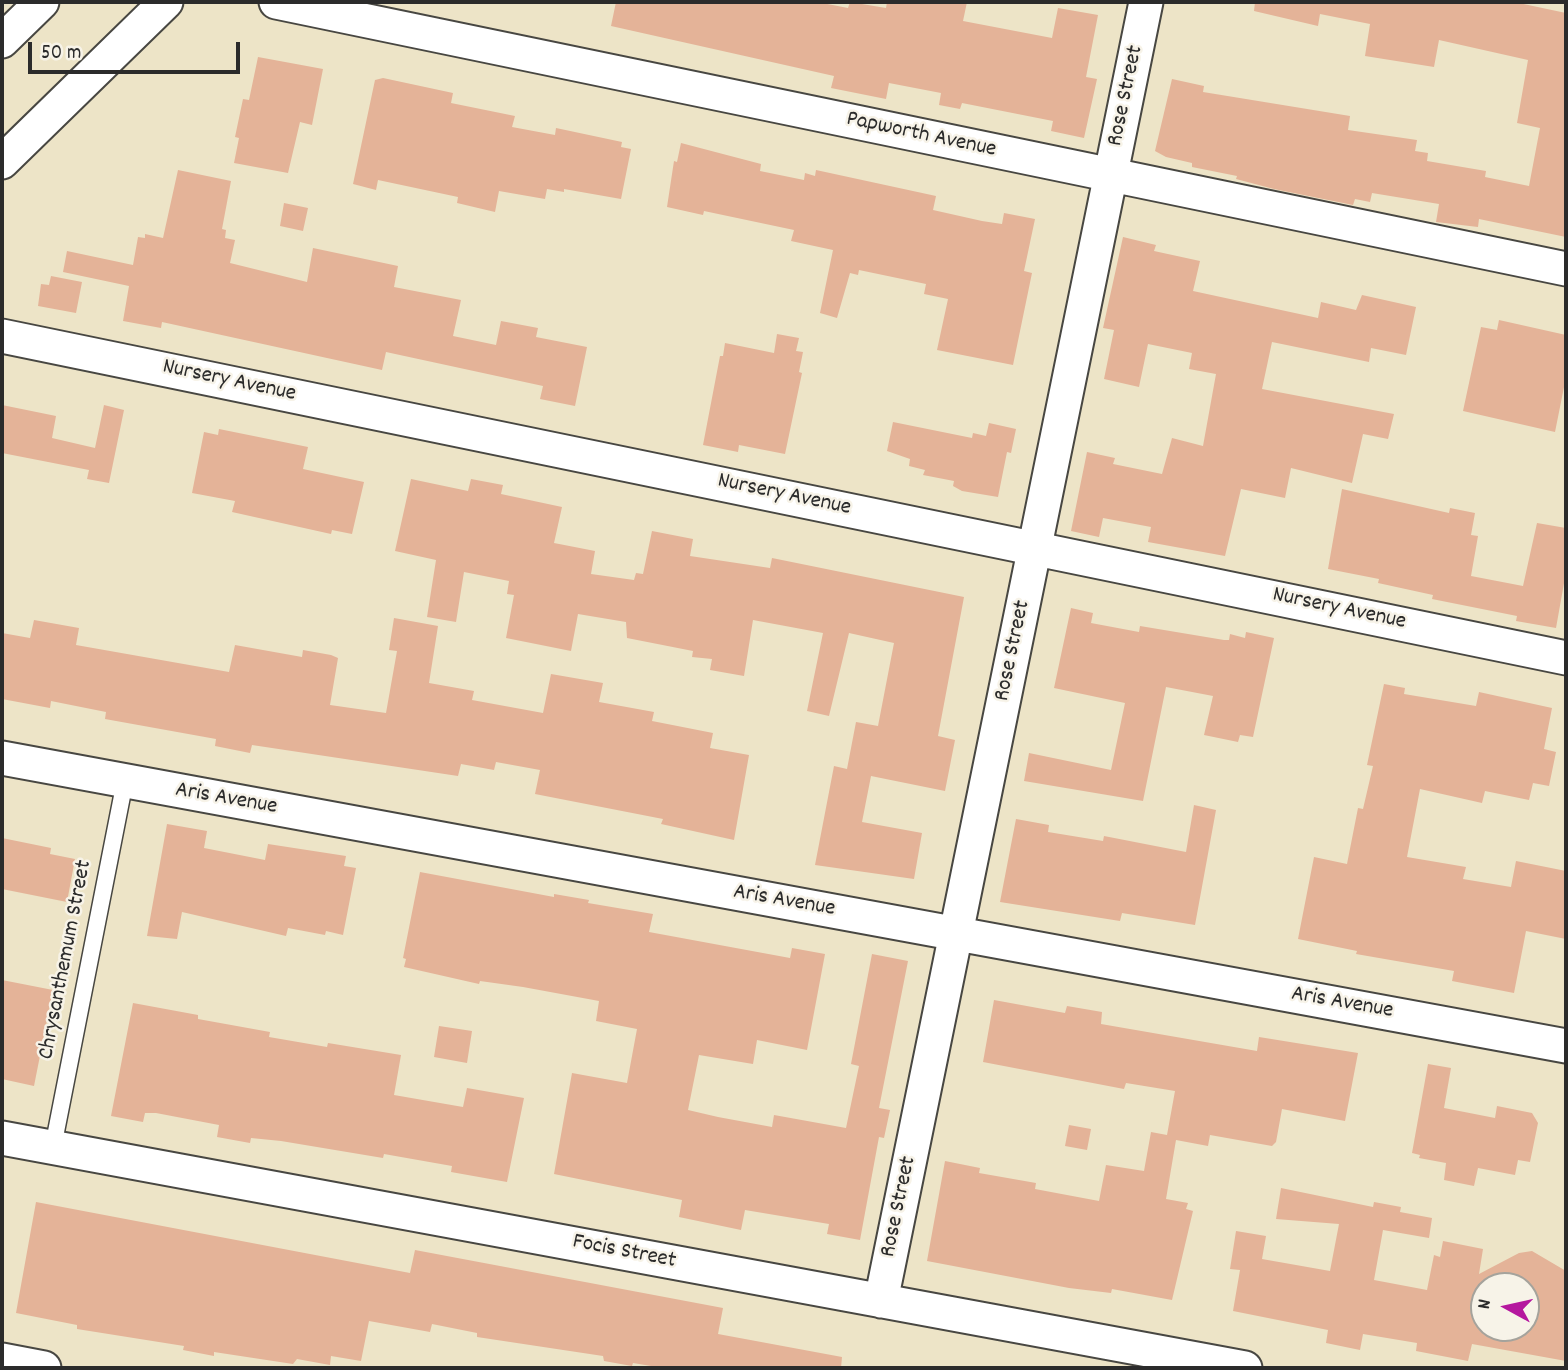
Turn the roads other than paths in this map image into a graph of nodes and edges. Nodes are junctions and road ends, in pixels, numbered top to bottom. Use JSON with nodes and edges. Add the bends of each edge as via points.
{"nodes":[{"id":1,"x":42,"y":2,"type":"edge"},
{"id":2,"x":166,"y":2,"type":"edge"},
{"id":3,"x":276,"y":2,"type":"edge"},
{"id":4,"x":1146,"y":2,"type":"edge"},
{"id":5,"x":2,"y":41,"type":"edge"},
{"id":6,"x":2,"y":162,"type":"edge"},
{"id":7,"x":1111,"y":176,"type":"junction"},
{"id":8,"x":1566,"y":269,"type":"edge"},
{"id":9,"x":2,"y":336,"type":"edge"},
{"id":10,"x":1035,"y":547,"type":"junction"},
{"id":11,"x":1566,"y":658,"type":"edge"},
{"id":12,"x":2,"y":758,"type":"edge"},
{"id":13,"x":125,"y":781,"type":"junction"},
{"id":14,"x":956,"y":933,"type":"junction"},
{"id":15,"x":1566,"y":1046,"type":"edge"},
{"id":16,"x":2,"y":1138,"type":"edge"},
{"id":17,"x":53,"y":1147,"type":"junction"},
{"id":18,"x":881,"y":1301,"type":"junction"},
{"id":19,"x":1245,"y":1368,"type":"edge"}],
"edges":[{"from":1,"to":5,"type":"street"},
{"from":2,"to":6,"type":"street"},
{"from":3,"to":7,"type":"street","name":"Papworth Avenue"},
{"from":4,"to":7,"type":"street","name":"Rose Street"},
{"from":7,"to":8,"type":"street","name":"Papworth Avenue"},
{"from":7,"to":10,"type":"street","name":"Rose Street"},
{"from":9,"to":10,"type":"street","name":"Nursery Avenue"},
{"from":10,"to":11,"type":"street","name":"Nursery Avenue"},
{"from":10,"to":14,"type":"street","name":"Rose Street"},
{"from":12,"to":13,"type":"street","name":"Aris Avenue"},
{"from":13,"to":14,"type":"street","name":"Aris Avenue"},
{"from":13,"to":17,"type":"lane","name":"Chrysanthemum Street"},
{"from":14,"to":15,"type":"street","name":"Aris Avenue"},
{"from":14,"to":18,"type":"street","name":"Rose Street"},
{"from":16,"to":17,"type":"street","name":"Focis Street"},
{"from":17,"to":18,"type":"street","name":"Focis Street"},
{"from":18,"to":19,"type":"street","name":"Focis Street"}]}
